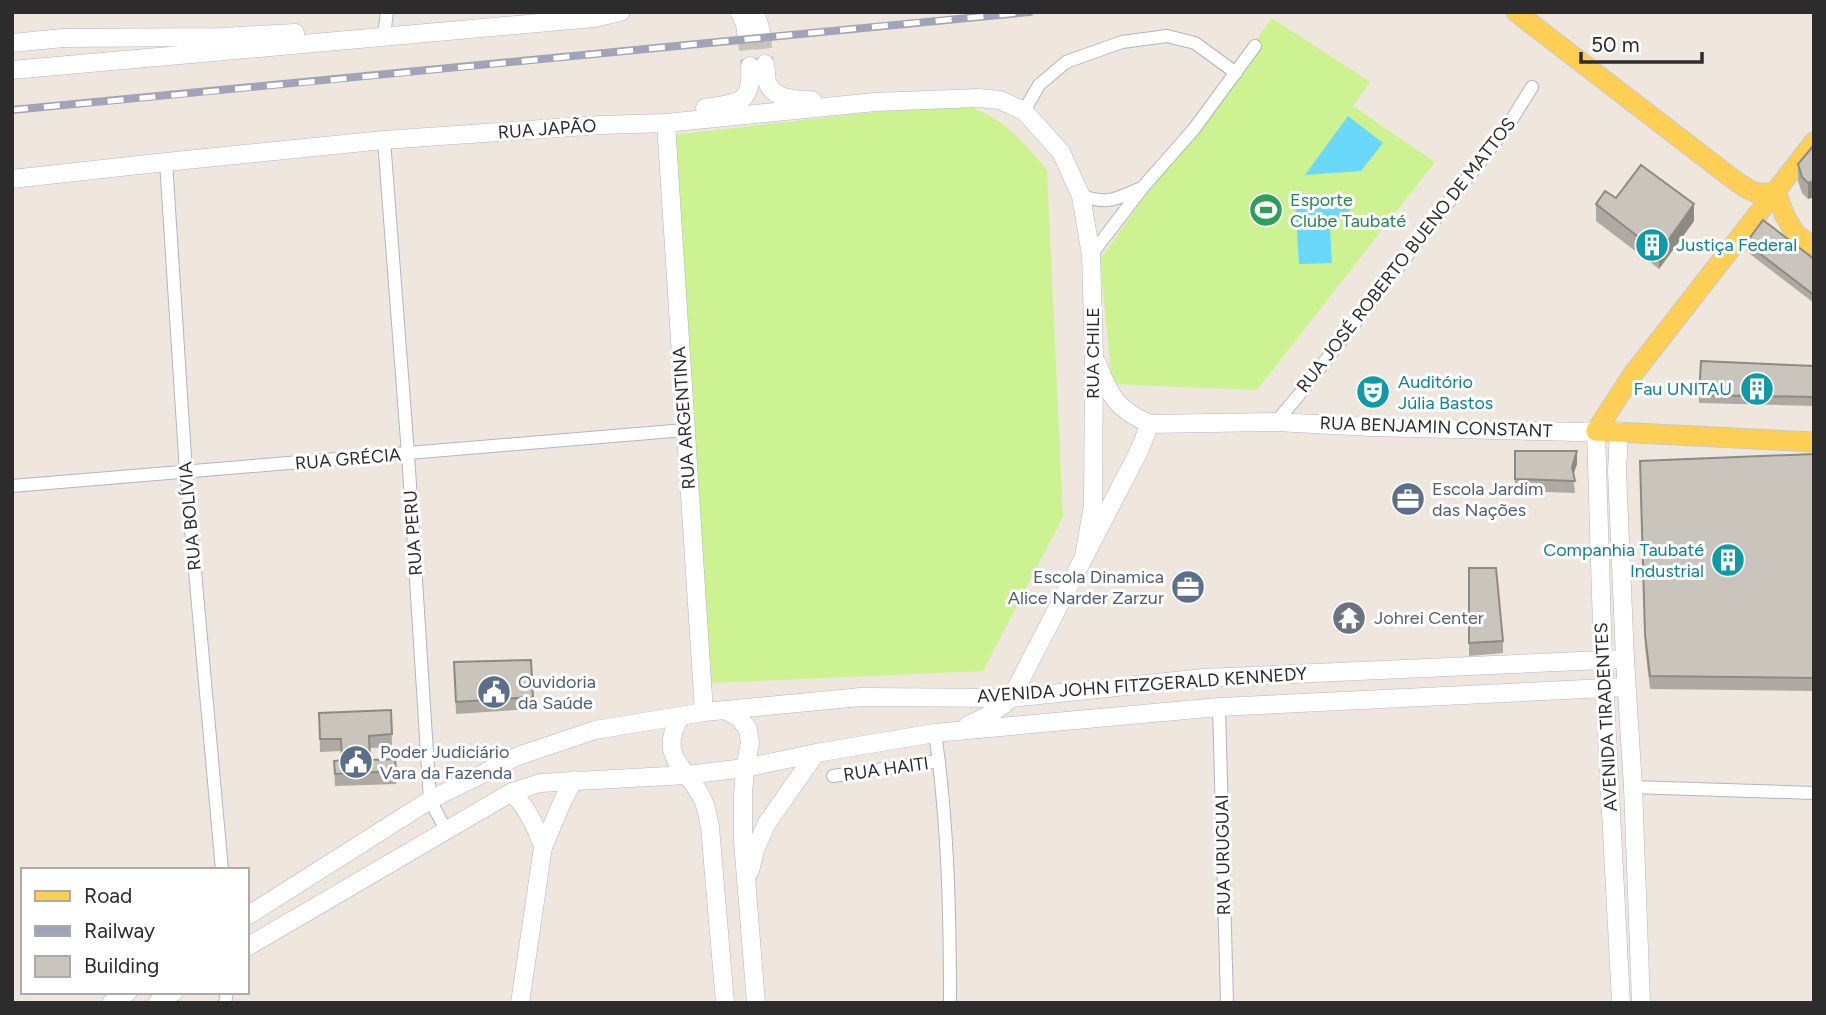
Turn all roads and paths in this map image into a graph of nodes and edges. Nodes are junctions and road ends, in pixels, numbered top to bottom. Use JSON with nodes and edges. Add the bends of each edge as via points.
{"nodes":[{"id":1,"x":621,"y":12,"type":"edge"},
{"id":2,"x":739,"y":12,"type":"edge"},
{"id":3,"x":755,"y":12,"type":"edge"},
{"id":4,"x":1516,"y":12,"type":"edge"},
{"id":5,"x":526,"y":13,"type":"edge"},
{"id":6,"x":385,"y":25,"type":"edge"},
{"id":7,"x":12,"y":43,"type":"edge"},
{"id":8,"x":1255,"y":46,"type":"dead end"},
{"id":9,"x":12,"y":70,"type":"edge"},
{"id":10,"x":1236,"y":73,"type":"junction"},
{"id":11,"x":1532,"y":87,"type":"dead end"},
{"id":12,"x":875,"y":102,"type":"junction"},
{"id":13,"x":1024,"y":111,"type":"junction"},
{"id":14,"x":666,"y":123,"type":"junction"},
{"id":15,"x":600,"y":125,"type":"junction"},
{"id":16,"x":384,"y":140,"type":"junction"},
{"id":17,"x":1814,"y":142,"type":"edge"},
{"id":18,"x":1061,"y":152,"type":"joint"},
{"id":19,"x":166,"y":162,"type":"junction"},
{"id":20,"x":1724,"y":173,"type":"junction"},
{"id":21,"x":12,"y":179,"type":"edge"},
{"id":22,"x":1143,"y":187,"type":"junction"},
{"id":23,"x":1776,"y":192,"type":"junction"},
{"id":24,"x":1081,"y":196,"type":"junction"},
{"id":25,"x":1749,"y":225,"type":"junction"},
{"id":26,"x":1814,"y":248,"type":"edge"},
{"id":27,"x":1091,"y":256,"type":"junction"},
{"id":28,"x":1094,"y":356,"type":"junction"},
{"id":29,"x":1612,"y":407,"type":"junction"},
{"id":30,"x":1276,"y":422,"type":"junction"},
{"id":31,"x":1150,"y":424,"type":"junction"},
{"id":32,"x":685,"y":430,"type":"junction"},
{"id":33,"x":1596,"y":430,"type":"junction"},
{"id":34,"x":1619,"y":431,"type":"junction"},
{"id":35,"x":1814,"y":442,"type":"edge"},
{"id":36,"x":408,"y":454,"type":"junction"},
{"id":37,"x":186,"y":472,"type":"junction"},
{"id":38,"x":12,"y":486,"type":"edge"},
{"id":39,"x":1084,"y":557,"type":"junction"},
{"id":40,"x":1625,"y":659,"type":"junction"},
{"id":41,"x":1603,"y":660,"type":"junction"},
{"id":42,"x":1626,"y":687,"type":"junction"},
{"id":43,"x":1604,"y":688,"type":"junction"},
{"id":44,"x":1010,"y":698,"type":"junction"},
{"id":45,"x":1219,"y":707,"type":"junction"},
{"id":46,"x":727,"y":711,"type":"junction"},
{"id":47,"x":704,"y":712,"type":"junction"},
{"id":48,"x":681,"y":716,"type":"junction"},
{"id":49,"x":943,"y":732,"type":"junction"},
{"id":50,"x":816,"y":753,"type":"junction"},
{"id":51,"x":939,"y":761,"type":"junction"},
{"id":52,"x":746,"y":768,"type":"junction"},
{"id":53,"x":686,"y":775,"type":"junction"},
{"id":54,"x":832,"y":776,"type":"dead end"},
{"id":55,"x":574,"y":780,"type":"junction"},
{"id":56,"x":1633,"y":787,"type":"junction"},
{"id":57,"x":512,"y":792,"type":"junction"},
{"id":58,"x":1814,"y":793,"type":"edge"},
{"id":59,"x":430,"y":800,"type":"junction"},
{"id":60,"x":446,"y":830,"type":"junction"},
{"id":61,"x":543,"y":847,"type":"junction"},
{"id":62,"x":222,"y":868,"type":"edge"},
{"id":63,"x":746,"y":887,"type":"junction"},
{"id":64,"x":248,"y":915,"type":"edge"},
{"id":65,"x":248,"y":946,"type":"edge"},
{"id":66,"x":520,"y":1003,"type":"edge"},
{"id":67,"x":725,"y":1003,"type":"edge"},
{"id":68,"x":756,"y":1003,"type":"edge"},
{"id":69,"x":950,"y":1003,"type":"edge"},
{"id":70,"x":1227,"y":1003,"type":"edge"},
{"id":71,"x":1621,"y":1003,"type":"edge"},
{"id":72,"x":1641,"y":1003,"type":"edge"}],
"edges":[{"from":1,"to":6,"type":"main road","via":[[594,18]]},
{"from":2,"to":3,"type":"main road","via":[[754,32]]},
{"from":4,"to":20,"type":"main road"},
{"from":5,"to":6,"type":"main road"},
{"from":6,"to":7,"type":"main road","via":[[222,37],[63,38]]},
{"from":6,"to":9,"type":"main road"},
{"from":8,"to":10,"type":"street"},
{"from":10,"to":13,"type":"street","via":[[1195,43],[1167,36],[1122,42],[1066,62],[1039,85]]},
{"from":10,"to":22,"type":"street"},
{"from":11,"to":30,"type":"street","name":"RUA JOSÉ ROBERTO BUENO DE MATTOS","via":[[1507,127]]},
{"from":12,"to":13,"type":"main road","name":"RUA JAPÃO","via":[[978,98],[1000,100]]},
{"from":12,"to":14,"type":"main road","name":"RUA JAPÃO"},
{"from":12,"to":15,"type":"main road","via":[[793,100],[776,94],[757,65],[745,96],[733,103]]},
{"from":13,"to":18,"type":"main road","name":"RUA JAPÃO"},
{"from":14,"to":15,"type":"main road","name":"RUA JAPÃO"},
{"from":14,"to":32,"type":"main road","name":"RUA ARGENTINA"},
{"from":15,"to":16,"type":"main road","name":"RUA JAPÃO"},
{"from":16,"to":19,"type":"main road","name":"RUA JAPÃO"},
{"from":16,"to":36,"type":"street","name":"RUA PERU"},
{"from":17,"to":23,"type":"main road"},
{"from":18,"to":24,"type":"main road","name":"RUA CHILE"},
{"from":19,"to":21,"type":"main road","name":"RUA JAPÃO"},
{"from":19,"to":37,"type":"street","name":"RUA BOLÍVIA"},
{"from":20,"to":23,"type":"main road","via":[[1762,195]]},
{"from":20,"to":25,"type":"main road","via":[[1743,199]]},
{"from":22,"to":24,"type":"street","via":[[1114,200]]},
{"from":22,"to":27,"type":"street"},
{"from":23,"to":25,"type":"main road"},
{"from":23,"to":26,"type":"main road","via":[[1796,233]]},
{"from":24,"to":27,"type":"main road","name":"RUA CHILE"},
{"from":25,"to":29,"type":"main road"},
{"from":27,"to":28,"type":"main road","name":"RUA CHILE"},
{"from":28,"to":31,"type":"main road","via":[[1115,402]]},
{"from":28,"to":39,"type":"main road","name":"RUA CHILE","via":[[1093,505]]},
{"from":29,"to":33,"type":"main road"},
{"from":29,"to":34,"type":"main road"},
{"from":30,"to":31,"type":"main road","name":"RUA BENJAMIN CONSTANT"},
{"from":30,"to":33,"type":"main road","name":"RUA BENJAMIN CONSTANT"},
{"from":31,"to":39,"type":"main road","name":"RUA CHILE"},
{"from":32,"to":36,"type":"street","name":"RUA GRÉCIA"},
{"from":32,"to":47,"type":"main road","name":"RUA ARGENTINA"},
{"from":33,"to":34,"type":"main road","name":"RUA BENJAMIN CONSTANT"},
{"from":33,"to":41,"type":"main road","name":"AVENIDA TIRADENTES"},
{"from":34,"to":35,"type":"main road","name":"RUA BENJAMIN CONSTANT"},
{"from":34,"to":40,"type":"main road","name":"AVENIDA TIRADENTES"},
{"from":36,"to":37,"type":"street","name":"RUA GRÉCIA"},
{"from":36,"to":59,"type":"street","name":"RUA PERU"},
{"from":37,"to":38,"type":"street","name":"RUA GRÉCIA"},
{"from":37,"to":62,"type":"street","name":"RUA BOLÍVIA"},
{"from":39,"to":44,"type":"main road","name":"RUA CHILE"},
{"from":40,"to":41,"type":"main road","name":"AVENIDA JOHN FITZGERALD KENNEDY"},
{"from":40,"to":42,"type":"main road","name":"AVENIDA TIRADENTES"},
{"from":41,"to":43,"type":"main road","name":"AVENIDA TIRADENTES"},
{"from":41,"to":44,"type":"main road","name":"AVENIDA JOHN FITZGERALD KENNEDY","via":[[1204,678]]},
{"from":42,"to":43,"type":"main road","name":"AVENIDA JOHN FITZGERALD KENNEDY"},
{"from":42,"to":56,"type":"main road","name":"AVENIDA TIRADENTES"},
{"from":43,"to":45,"type":"main road","name":"AVENIDA JOHN FITZGERALD KENNEDY"},
{"from":43,"to":71,"type":"main road","name":"AVENIDA TIRADENTES"},
{"from":44,"to":46,"type":"main road","name":"AVENIDA JOHN FITZGERALD KENNEDY","via":[[861,697]]},
{"from":44,"to":49,"type":"main road","via":[[990,716]]},
{"from":45,"to":49,"type":"main road","name":"AVENIDA JOHN FITZGERALD KENNEDY"},
{"from":45,"to":70,"type":"street","name":"RUA URUGUAI"},
{"from":46,"to":47,"type":"main road","name":"AVENIDA JOHN FITZGERALD KENNEDY"},
{"from":46,"to":52,"type":"main road","via":[[748,729]]},
{"from":47,"to":48,"type":"main road","name":"AVENIDA JOHN FITZGERALD KENNEDY"},
{"from":48,"to":53,"type":"main road","via":[[670,741]]},
{"from":48,"to":59,"type":"main road","name":"AVENIDA JOHN FITZGERALD KENNEDY","via":[[596,730],[518,756]]},
{"from":49,"to":50,"type":"main road","name":"AVENIDA JOHN FITZGERALD KENNEDY"},
{"from":49,"to":51,"type":"street"},
{"from":50,"to":52,"type":"main road","name":"AVENIDA JOHN FITZGERALD KENNEDY"},
{"from":50,"to":63,"type":"main road","via":[[766,823]]},
{"from":51,"to":54,"type":"street","name":"RUA HAITI"},
{"from":51,"to":69,"type":"street","via":[[950,894]]},
{"from":52,"to":53,"type":"main road","name":"AVENIDA JOHN FITZGERALD KENNEDY"},
{"from":52,"to":63,"type":"main road"},
{"from":53,"to":55,"type":"main road","name":"AVENIDA JOHN FITZGERALD KENNEDY"},
{"from":53,"to":67,"type":"main road","via":[[704,801],[710,827]]},
{"from":55,"to":57,"type":"main road","name":"AVENIDA JOHN FITZGERALD KENNEDY","via":[[540,783]]},
{"from":55,"to":61,"type":"main road"},
{"from":56,"to":58,"type":"street"},
{"from":56,"to":72,"type":"main road","name":"AVENIDA TIRADENTES"},
{"from":57,"to":60,"type":"main road","name":"AVENIDA JOHN FITZGERALD KENNEDY"},
{"from":57,"to":61,"type":"main road","via":[[534,821]]},
{"from":59,"to":60,"type":"street"},
{"from":59,"to":64,"type":"main road","name":"AVENIDA JOHN FITZGERALD KENNEDY"},
{"from":60,"to":65,"type":"main road","name":"AVENIDA JOHN FITZGERALD KENNEDY"},
{"from":61,"to":66,"type":"main road"},
{"from":63,"to":68,"type":"main road"}]}
